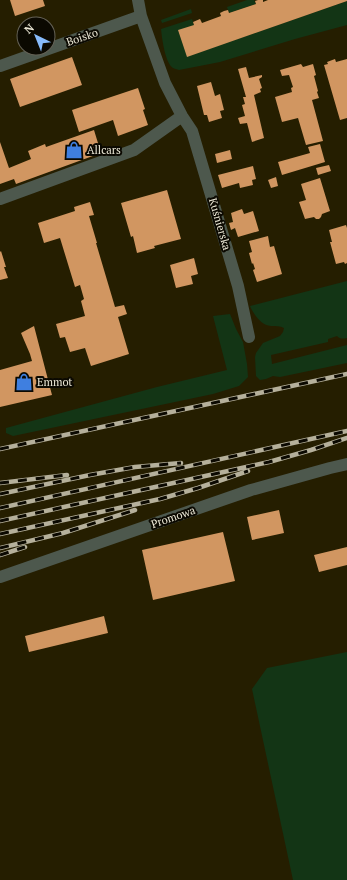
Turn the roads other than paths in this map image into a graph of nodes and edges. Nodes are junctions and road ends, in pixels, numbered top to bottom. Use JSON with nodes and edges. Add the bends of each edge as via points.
{"nodes":[{"id":1,"x":138,"y":0,"type":"edge"},
{"id":2,"x":141,"y":16,"type":"junction"},
{"id":3,"x":0,"y":66,"type":"edge"},
{"id":4,"x":182,"y":116,"type":"junction"},
{"id":5,"x":0,"y":199,"type":"edge"},
{"id":6,"x":249,"y":337,"type":"dead end"},
{"id":7,"x":347,"y":464,"type":"edge"},
{"id":8,"x":0,"y":576,"type":"edge"}],
"edges":[{"from":1,"to":2,"type":"street","name":"Kuśnierska"},
{"from":2,"to":3,"type":"street","name":"Boisko"},
{"from":2,"to":4,"type":"street","name":"Kuśnierska","via":[[165,83]]},
{"from":4,"to":5,"type":"street","via":[[134,150]]},
{"from":4,"to":6,"type":"street","name":"Kuśnierska","via":[[192,131],[205,170],[238,286]]},
{"from":7,"to":8,"type":"street","name":"Promowa","via":[[251,490]]}]}
